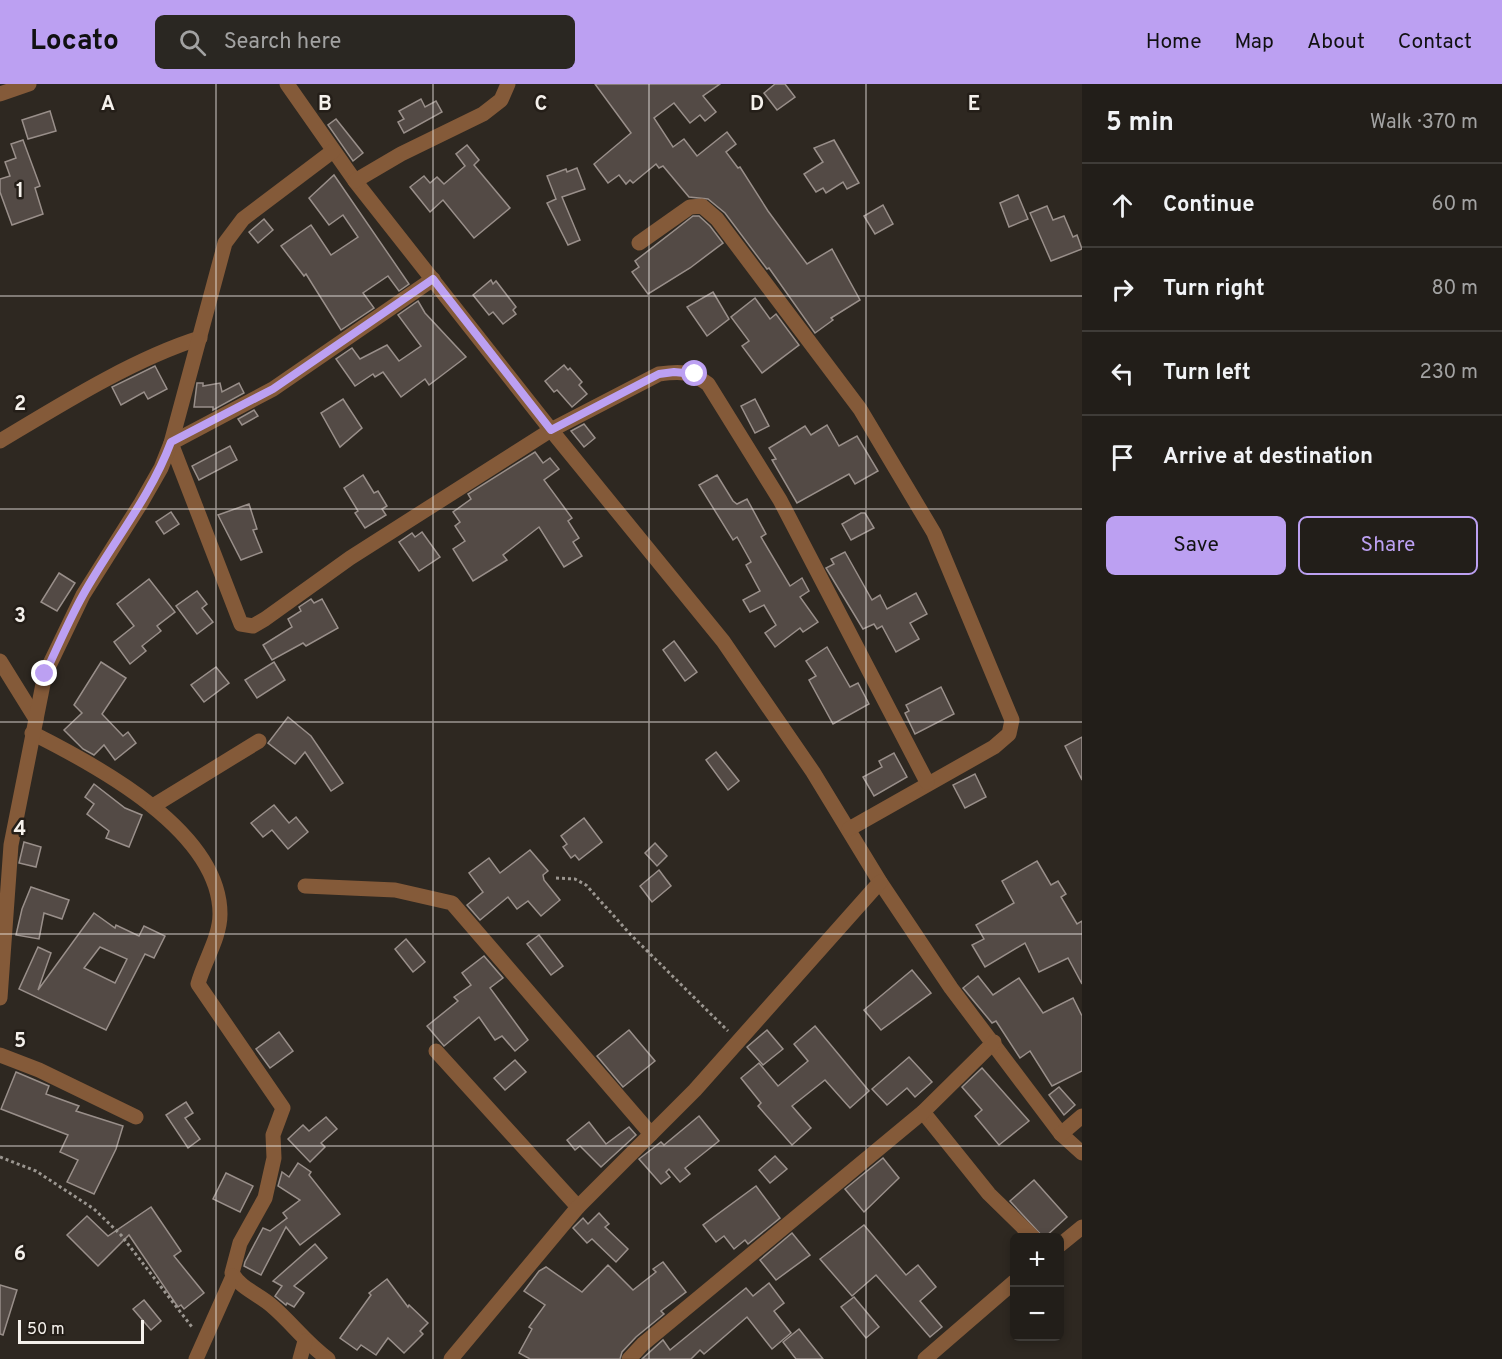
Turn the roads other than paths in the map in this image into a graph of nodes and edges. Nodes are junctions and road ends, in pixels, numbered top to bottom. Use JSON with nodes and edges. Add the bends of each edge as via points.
{"nodes":[{"id":1,"x":29,"y":84,"type":"edge"},
{"id":2,"x":287,"y":84,"type":"edge"},
{"id":3,"x":507,"y":84,"type":"edge"},
{"id":4,"x":0,"y":94,"type":"edge"},
{"id":5,"x":333,"y":151,"type":"junction"},
{"id":6,"x":355,"y":181,"type":"junction"},
{"id":7,"x":639,"y":243,"type":"dead end"},
{"id":8,"x":433,"y":279,"type":"junction"},
{"id":9,"x":200,"y":338,"type":"junction"},
{"id":10,"x":551,"y":430,"type":"junction"},
{"id":11,"x":0,"y":441,"type":"edge"},
{"id":12,"x":171,"y":442,"type":"junction"},
{"id":13,"x":0,"y":660,"type":"edge"},
{"id":14,"x":34,"y":726,"type":"junction"},
{"id":15,"x":259,"y":741,"type":"dead end"},
{"id":16,"x":927,"y":782,"type":"junction"},
{"id":17,"x":153,"y":806,"type":"junction"},
{"id":18,"x":849,"y":829,"type":"junction"},
{"id":19,"x":880,"y":882,"type":"junction"},
{"id":20,"x":305,"y":885,"type":"dead end"},
{"id":21,"x":0,"y":998,"type":"edge"},
{"id":22,"x":994,"y":1042,"type":"junction"},
{"id":23,"x":436,"y":1051,"type":"dead end"},
{"id":24,"x":0,"y":1055,"type":"edge"},
{"id":25,"x":922,"y":1113,"type":"junction"},
{"id":26,"x":1082,"y":1116,"type":"edge"},
{"id":27,"x":136,"y":1117,"type":"dead end"},
{"id":28,"x":651,"y":1134,"type":"junction"},
{"id":29,"x":1061,"y":1134,"type":"junction"},
{"id":30,"x":1082,"y":1153,"type":"edge"},
{"id":31,"x":578,"y":1207,"type":"junction"},
{"id":32,"x":1082,"y":1227,"type":"edge"},
{"id":33,"x":1030,"y":1233,"type":"edge"},
{"id":34,"x":1064,"y":1241,"type":"edge"},
{"id":35,"x":233,"y":1276,"type":"junction"},
{"id":36,"x":1010,"y":1285,"type":"edge"},
{"id":37,"x":305,"y":1341,"type":"junction"},
{"id":38,"x":196,"y":1359,"type":"edge"},
{"id":39,"x":300,"y":1359,"type":"edge"},
{"id":40,"x":328,"y":1359,"type":"edge"},
{"id":41,"x":451,"y":1359,"type":"edge"},
{"id":42,"x":629,"y":1359,"type":"edge"},
{"id":43,"x":925,"y":1359,"type":"edge"}],
"edges":[{"from":1,"to":4,"type":"street"},
{"from":2,"to":5,"type":"street"},
{"from":3,"to":6,"type":"street","via":[[501,100],[483,114]]},
{"from":5,"to":6,"type":"street"},
{"from":5,"to":9,"type":"street","via":[[243,219],[225,243]]},
{"from":6,"to":8,"type":"street"},
{"from":7,"to":16,"type":"street","via":[[690,207],[702,206],[710,212],[860,409],[934,533],[1012,720],[1009,734],[994,747]]},
{"from":8,"to":10,"type":"street"},
{"from":8,"to":12,"type":"street","via":[[273,389]]},
{"from":9,"to":11,"type":"street","via":[[144,362]]},
{"from":9,"to":12,"type":"street"},
{"from":10,"to":12,"type":"street","via":[[350,558],[253,626],[241,624],[228,595]]},
{"from":10,"to":16,"type":"street","via":[[659,374],[695,374],[708,384],[780,500]]},
{"from":10,"to":18,"type":"street","via":[[723,641]]},
{"from":12,"to":14,"type":"street","via":[[141,503],[83,595],[45,674]]},
{"from":13,"to":14,"type":"street"},
{"from":14,"to":17,"type":"street"},
{"from":14,"to":21,"type":"street","via":[[11,845]]},
{"from":15,"to":17,"type":"street"},
{"from":16,"to":18,"type":"street"},
{"from":17,"to":35,"type":"street","via":[[192,847],[219,900],[220,922],[200,977],[200,990],[283,1108],[273,1135],[274,1158],[265,1198],[240,1243],[232,1264]]},
{"from":18,"to":19,"type":"street"},
{"from":19,"to":22,"type":"street","via":[[951,988]]},
{"from":19,"to":28,"type":"street"},
{"from":20,"to":28,"type":"street","via":[[395,890],[452,903]]},
{"from":22,"to":25,"type":"street"},
{"from":22,"to":29,"type":"street"},
{"from":23,"to":31,"type":"street"},
{"from":24,"to":27,"type":"street"},
{"from":25,"to":33,"type":"street","via":[[989,1194]]},
{"from":25,"to":42,"type":"street"},
{"from":26,"to":29,"type":"street"},
{"from":28,"to":31,"type":"street"},
{"from":29,"to":30,"type":"street"},
{"from":31,"to":41,"type":"street"},
{"from":32,"to":34,"type":"street"},
{"from":35,"to":37,"type":"street","via":[[272,1306]]},
{"from":35,"to":38,"type":"street"},
{"from":36,"to":43,"type":"street"},
{"from":37,"to":39,"type":"street"},
{"from":37,"to":40,"type":"street"}]}
